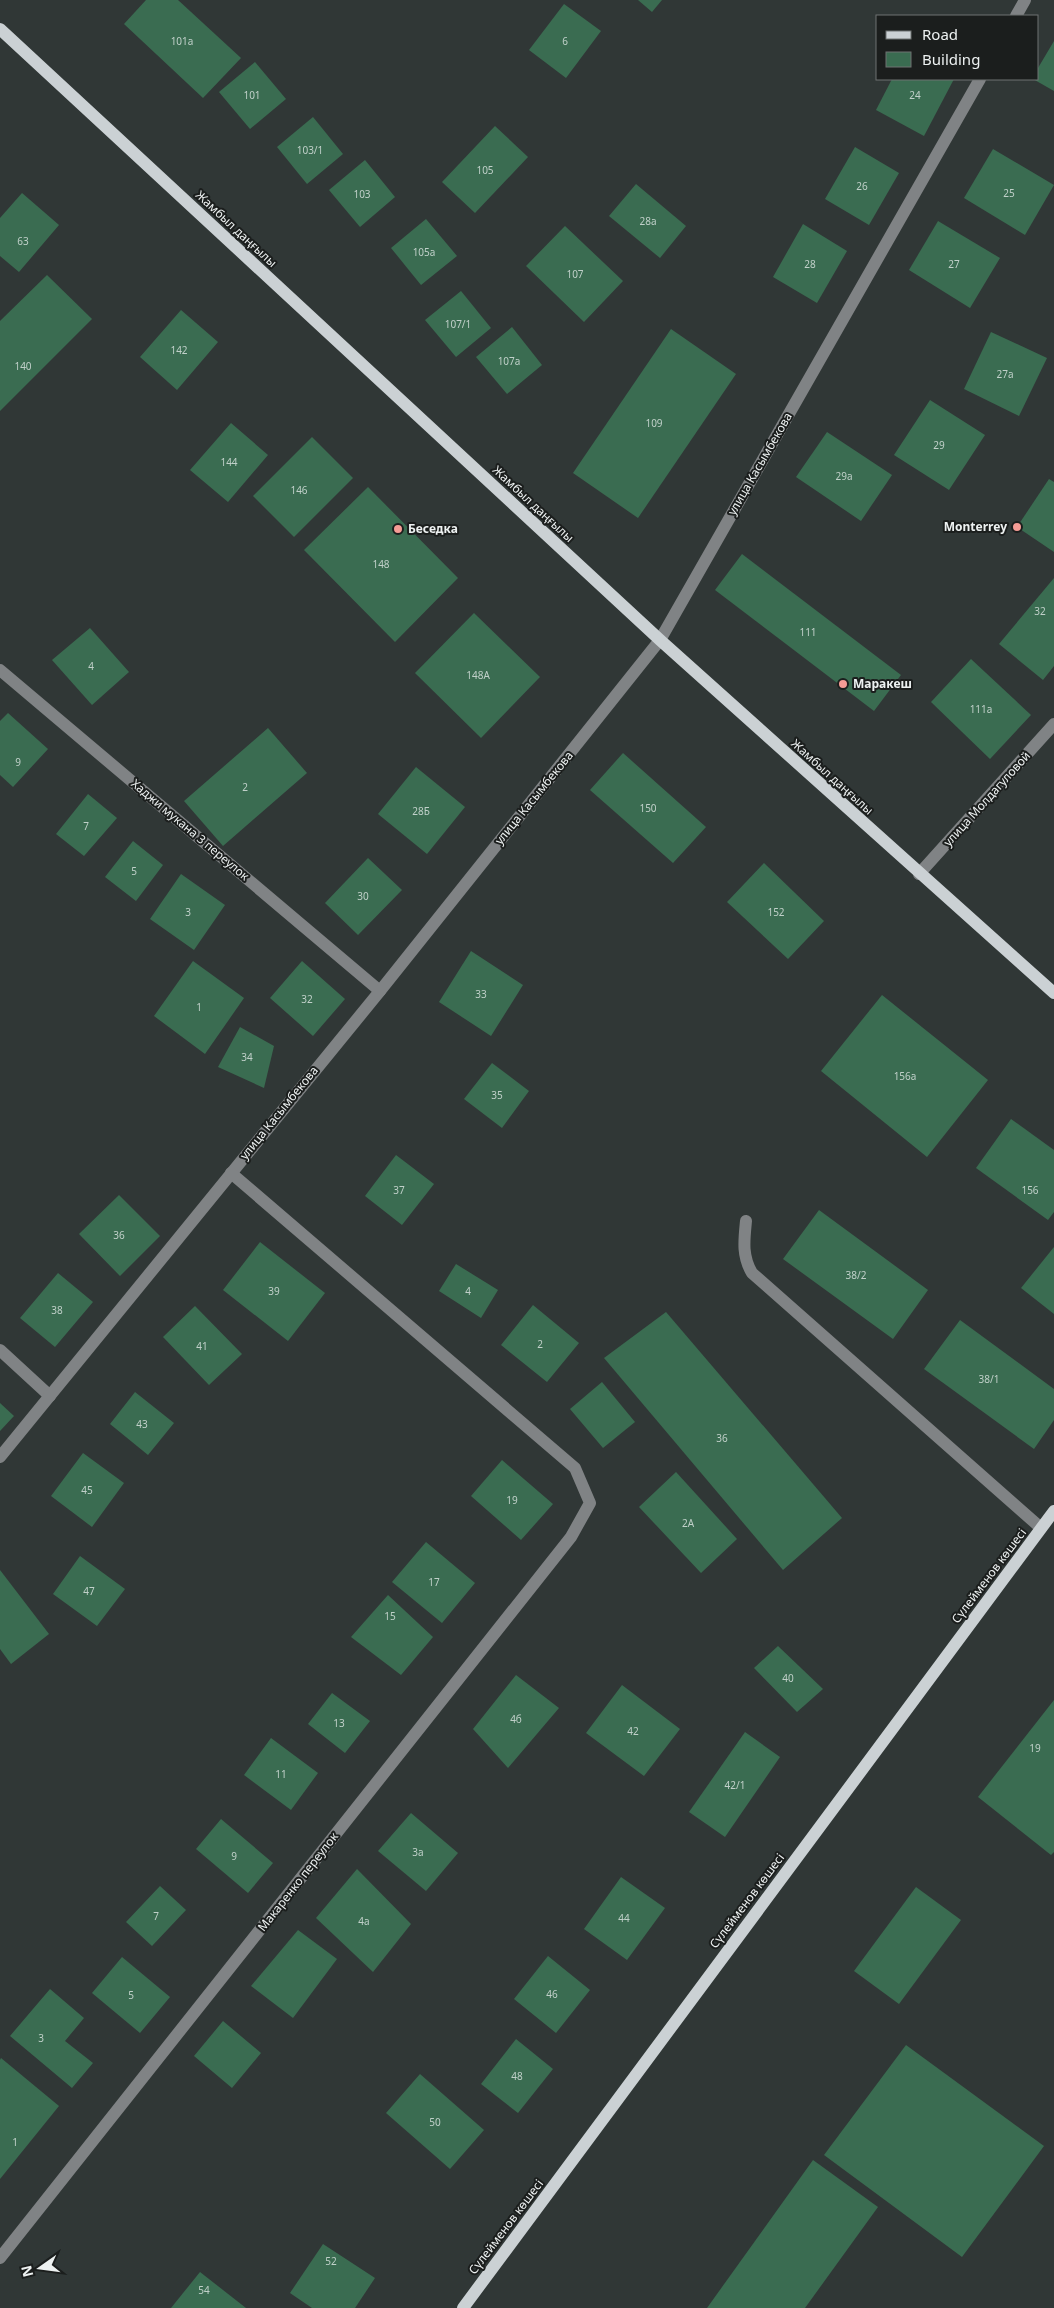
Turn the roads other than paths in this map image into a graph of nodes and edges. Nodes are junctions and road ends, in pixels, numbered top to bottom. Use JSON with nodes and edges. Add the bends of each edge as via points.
{"nodes":[{"id":1,"x":1025,"y":0,"type":"edge"},
{"id":2,"x":1017,"y":15,"type":"edge"},
{"id":3,"x":0,"y":29,"type":"edge"},
{"id":4,"x":979,"y":80,"type":"edge"},
{"id":5,"x":660,"y":640,"type":"junction"},
{"id":6,"x":0,"y":670,"type":"edge"},
{"id":7,"x":1054,"y":724,"type":"edge"},
{"id":8,"x":919,"y":874,"type":"junction"},
{"id":9,"x":380,"y":991,"type":"junction"},
{"id":10,"x":1054,"y":993,"type":"edge"},
{"id":11,"x":230,"y":1173,"type":"junction"},
{"id":12,"x":746,"y":1221,"type":"dead end"},
{"id":13,"x":0,"y":1350,"type":"edge"},
{"id":14,"x":50,"y":1396,"type":"junction"},
{"id":15,"x":0,"y":1457,"type":"edge"},
{"id":16,"x":1054,"y":1511,"type":"edge"},
{"id":17,"x":1041,"y":1528,"type":"junction"},
{"id":18,"x":0,"y":2258,"type":"edge"},
{"id":19,"x":463,"y":2308,"type":"edge"}],
"edges":[{"from":1,"to":2,"type":"street"},
{"from":3,"to":5,"type":"main road","name":"Жамбыл даңғылы"},
{"from":4,"to":5,"type":"street","name":"улица Касымбекова"},
{"from":5,"to":8,"type":"main road","name":"Жамбыл даңғылы"},
{"from":5,"to":9,"type":"street","name":"улица Касымбекова"},
{"from":6,"to":9,"type":"street","name":"Хаджи мукана 3 переулок"},
{"from":7,"to":8,"type":"street","name":"улица Молдагуловой"},
{"from":8,"to":10,"type":"main road","name":"Жамбыл даңғылы"},
{"from":9,"to":11,"type":"street","name":"улица Касымбекова"},
{"from":11,"to":14,"type":"street","name":"улица Касымбекова"},
{"from":11,"to":18,"type":"street","name":"Макаренко переулок","via":[[575,1468],[590,1503],[571,1537]]},
{"from":12,"to":17,"type":"street","via":[[744,1252],[752,1273]]},
{"from":13,"to":14,"type":"street"},
{"from":14,"to":15,"type":"street","name":"улица Касымбекова"},
{"from":16,"to":17,"type":"main road","name":"Сүлейменов көшесі"},
{"from":17,"to":19,"type":"main road","name":"Сүлейменов көшесі"}]}
